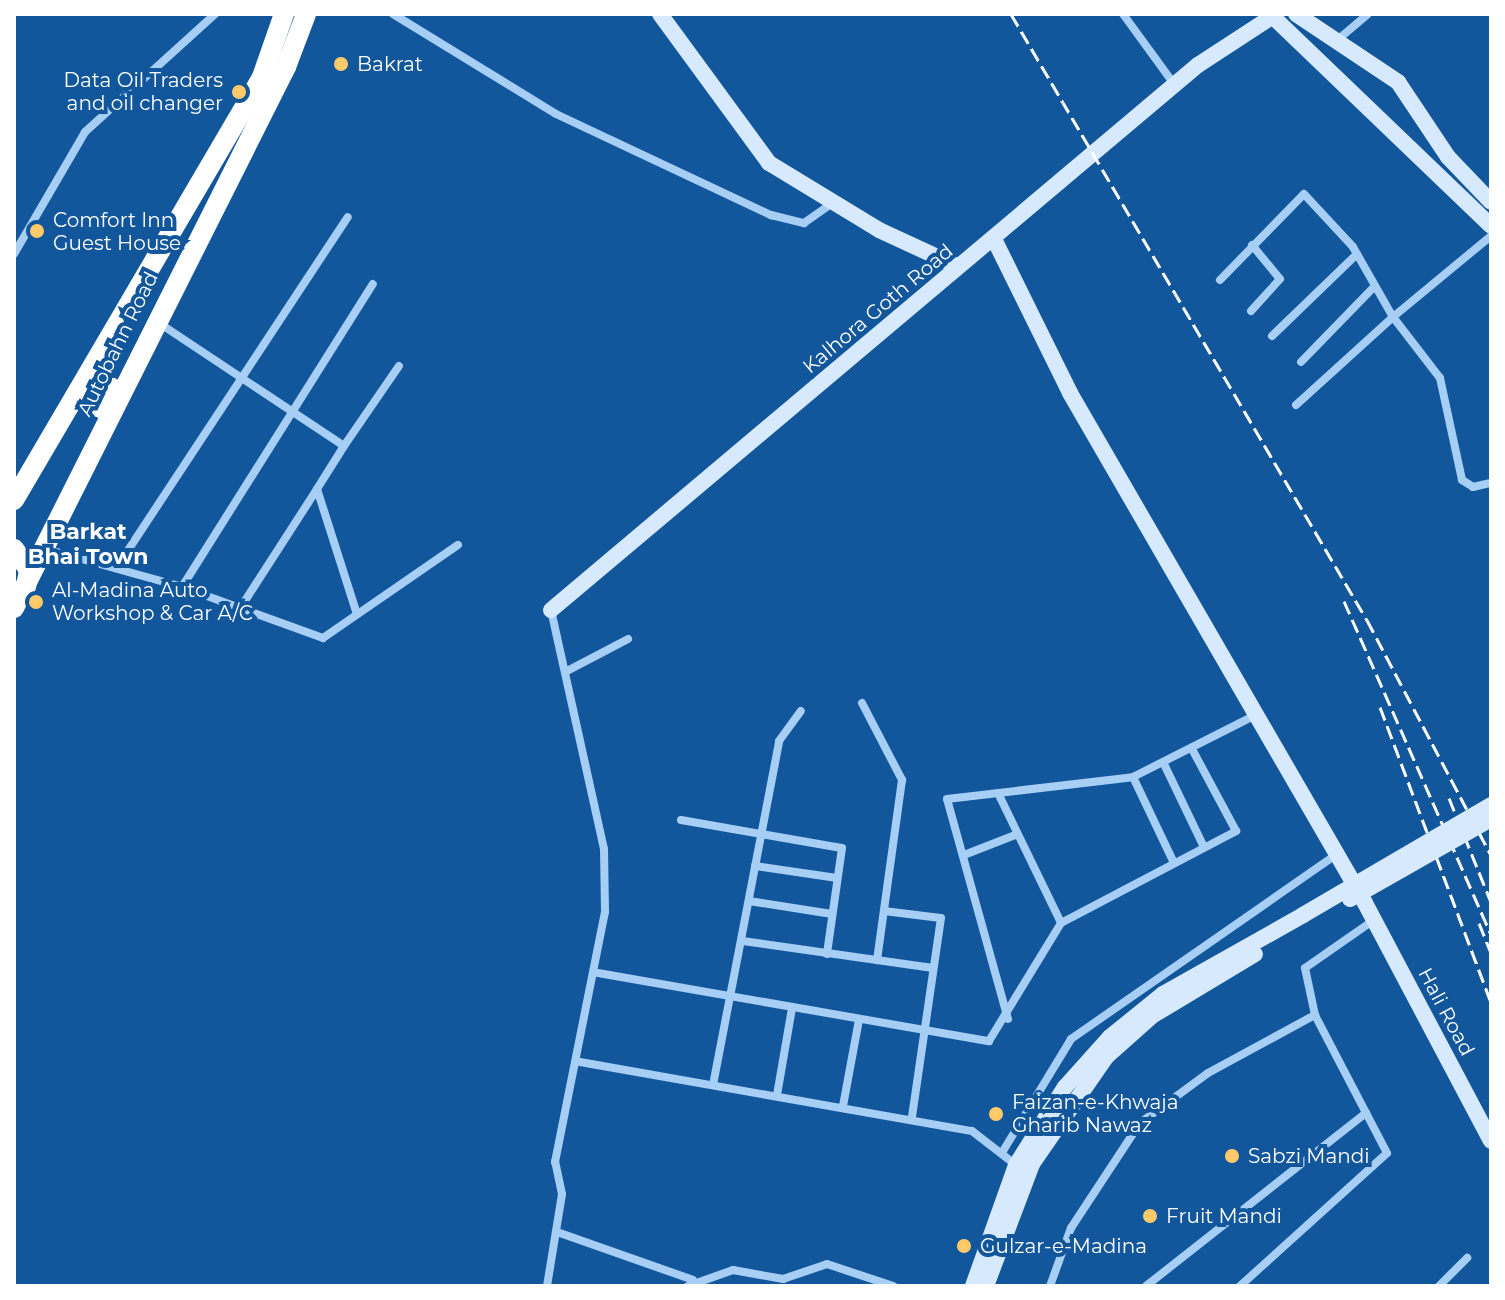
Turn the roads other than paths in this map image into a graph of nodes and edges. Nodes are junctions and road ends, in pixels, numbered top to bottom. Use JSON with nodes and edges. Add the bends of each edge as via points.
{"nodes":[{"id":1,"x":215,"y":14,"type":"edge"},
{"id":2,"x":284,"y":14,"type":"edge"},
{"id":3,"x":306,"y":14,"type":"edge"},
{"id":4,"x":393,"y":14,"type":"edge"},
{"id":5,"x":660,"y":14,"type":"edge"},
{"id":6,"x":1123,"y":14,"type":"edge"},
{"id":7,"x":1296,"y":14,"type":"edge"},
{"id":8,"x":1368,"y":14,"type":"edge"},
{"id":9,"x":1273,"y":15,"type":"edge"},
{"id":10,"x":1334,"y":42,"type":"junction"},
{"id":11,"x":1351,"y":53,"type":"junction"},
{"id":12,"x":1336,"y":72,"type":"junction"},
{"id":13,"x":1175,"y":85,"type":"junction"},
{"id":14,"x":1491,"y":202,"type":"edge"},
{"id":15,"x":831,"y":204,"type":"junction"},
{"id":16,"x":348,"y":217,"type":"dead end"},
{"id":17,"x":1491,"y":226,"type":"edge"},
{"id":18,"x":1491,"y":236,"type":"edge"},
{"id":19,"x":995,"y":241,"type":"junction"},
{"id":20,"x":1252,"y":245,"type":"junction"},
{"id":21,"x":14,"y":254,"type":"edge"},
{"id":22,"x":1357,"y":254,"type":"junction"},
{"id":23,"x":957,"y":266,"type":"junction"},
{"id":24,"x":1220,"y":280,"type":"dead end"},
{"id":25,"x":373,"y":284,"type":"dead end"},
{"id":26,"x":1375,"y":286,"type":"junction"},
{"id":27,"x":1251,"y":311,"type":"dead end"},
{"id":28,"x":1393,"y":317,"type":"junction"},
{"id":29,"x":155,"y":320,"type":"junction"},
{"id":30,"x":109,"y":336,"type":"junction"},
{"id":31,"x":1272,"y":336,"type":"dead end"},
{"id":32,"x":142,"y":352,"type":"junction"},
{"id":33,"x":1301,"y":362,"type":"dead end"},
{"id":34,"x":399,"y":366,"type":"dead end"},
{"id":35,"x":238,"y":376,"type":"junction"},
{"id":36,"x":1296,"y":405,"type":"dead end"},
{"id":37,"x":294,"y":413,"type":"junction"},
{"id":38,"x":344,"y":446,"type":"junction"},
{"id":39,"x":1491,"y":483,"type":"edge"},
{"id":40,"x":317,"y":489,"type":"junction"},
{"id":41,"x":14,"y":500,"type":"edge"},
{"id":42,"x":458,"y":545,"type":"dead end"},
{"id":43,"x":14,"y":549,"type":"edge"},
{"id":44,"x":46,"y":549,"type":"junction"},
{"id":45,"x":117,"y":567,"type":"junction"},
{"id":46,"x":182,"y":587,"type":"junction"},
{"id":47,"x":20,"y":594,"type":"edge"},
{"id":48,"x":241,"y":607,"type":"junction"},
{"id":49,"x":14,"y":608,"type":"edge"},
{"id":50,"x":551,"y":610,"type":"joint"},
{"id":51,"x":357,"y":614,"type":"junction"},
{"id":52,"x":628,"y":639,"type":"dead end"},
{"id":53,"x":567,"y":671,"type":"junction"},
{"id":54,"x":862,"y":703,"type":"dead end"},
{"id":55,"x":801,"y":711,"type":"dead end"},
{"id":56,"x":1254,"y":716,"type":"junction"},
{"id":57,"x":1192,"y":749,"type":"junction"},
{"id":58,"x":1164,"y":764,"type":"junction"},
{"id":59,"x":1133,"y":777,"type":"junction"},
{"id":60,"x":998,"y":793,"type":"junction"},
{"id":61,"x":1491,"y":805,"type":"edge"},
{"id":62,"x":1491,"y":819,"type":"edge"},
{"id":63,"x":681,"y":820,"type":"dead end"},
{"id":64,"x":761,"y":834,"type":"junction"},
{"id":65,"x":1015,"y":835,"type":"junction"},
{"id":66,"x":1204,"y":847,"type":"junction"},
{"id":67,"x":1337,"y":854,"type":"junction"},
{"id":68,"x":964,"y":855,"type":"junction"},
{"id":69,"x":1174,"y":863,"type":"junction"},
{"id":70,"x":755,"y":866,"type":"junction"},
{"id":71,"x":837,"y":878,"type":"junction"},
{"id":72,"x":749,"y":901,"type":"junction"},
{"id":73,"x":884,"y":911,"type":"junction"},
{"id":74,"x":832,"y":914,"type":"junction"},
{"id":75,"x":1305,"y":919,"type":"junction"},
{"id":76,"x":1374,"y":920,"type":"junction"},
{"id":77,"x":1061,"y":923,"type":"junction"},
{"id":78,"x":743,"y":941,"type":"junction"},
{"id":79,"x":827,"y":954,"type":"junction"},
{"id":80,"x":877,"y":960,"type":"junction"},
{"id":81,"x":933,"y":968,"type":"junction"},
{"id":82,"x":598,"y":973,"type":"junction"},
{"id":83,"x":731,"y":997,"type":"junction"},
{"id":84,"x":792,"y":1008,"type":"junction"},
{"id":85,"x":1315,"y":1015,"type":"junction"},
{"id":86,"x":859,"y":1020,"type":"junction"},
{"id":87,"x":1008,"y":1020,"type":"junction"},
{"id":88,"x":925,"y":1030,"type":"junction"},
{"id":89,"x":580,"y":1062,"type":"junction"},
{"id":90,"x":713,"y":1085,"type":"junction"},
{"id":91,"x":777,"y":1095,"type":"junction"},
{"id":92,"x":843,"y":1106,"type":"junction"},
{"id":93,"x":1366,"y":1113,"type":"junction"},
{"id":94,"x":912,"y":1118,"type":"junction"},
{"id":95,"x":1491,"y":1141,"type":"edge"},
{"id":96,"x":1003,"y":1151,"type":"junction"},
{"id":97,"x":1016,"y":1165,"type":"junction"},
{"id":98,"x":557,"y":1232,"type":"junction"},
{"id":99,"x":1467,"y":1258,"type":"dead end"},
{"id":100,"x":690,"y":1283,"type":"edge"},
{"id":101,"x":547,"y":1286,"type":"edge"},
{"id":102,"x":893,"y":1286,"type":"edge"},
{"id":103,"x":973,"y":1286,"type":"edge"},
{"id":104,"x":986,"y":1286,"type":"edge"},
{"id":105,"x":1050,"y":1286,"type":"edge"},
{"id":106,"x":1146,"y":1286,"type":"edge"},
{"id":107,"x":1240,"y":1286,"type":"edge"},
{"id":108,"x":1439,"y":1286,"type":"edge"}],
"edges":[{"from":1,"to":21,"type":"street","via":[[85,132]]},
{"from":2,"to":30,"type":"highway","name":"Autobahn Road","via":[[262,77]]},
{"from":3,"to":29,"type":"highway","name":"Autobahn Road","via":[[286,67]]},
{"from":4,"to":15,"type":"street","via":[[556,114],[771,215],[804,223]]},
{"from":5,"to":15,"type":"street","via":[[748,141]]},
{"from":6,"to":13,"type":"street"},
{"from":7,"to":10,"type":"street"},
{"from":8,"to":10,"type":"street"},
{"from":9,"to":12,"type":"street"},
{"from":9,"to":13,"type":"street","name":"Kalhora Goth Road"},
{"from":10,"to":11,"type":"street"},
{"from":11,"to":12,"type":"street","via":[[1351,69]]},
{"from":11,"to":14,"type":"street","via":[[1398,82],[1448,157]]},
{"from":12,"to":17,"type":"street"},
{"from":13,"to":19,"type":"street","name":"Kalhora Goth Road"},
{"from":15,"to":23,"type":"street"},
{"from":16,"to":35,"type":"street"},
{"from":18,"to":28,"type":"street"},
{"from":19,"to":23,"type":"street","name":"Kalhora Goth Road"},
{"from":19,"to":56,"type":"street","name":"Hali Road","via":[[1070,393]]},
{"from":20,"to":22,"type":"street","via":[[1304,194]]},
{"from":20,"to":24,"type":"street"},
{"from":20,"to":27,"type":"street","via":[[1280,279]]},
{"from":22,"to":26,"type":"street"},
{"from":22,"to":31,"type":"street"},
{"from":23,"to":50,"type":"street","name":"Kalhora Goth Road"},
{"from":25,"to":37,"type":"street"},
{"from":26,"to":28,"type":"street"},
{"from":26,"to":33,"type":"street"},
{"from":28,"to":36,"type":"street"},
{"from":28,"to":39,"type":"street","via":[[1440,378],[1462,480],[1473,487]]},
{"from":29,"to":32,"type":"highway","name":"Autobahn Road"},
{"from":29,"to":35,"type":"street"},
{"from":30,"to":32,"type":"highway","via":[[89,393],[97,408],[120,370]]},
{"from":30,"to":41,"type":"highway","name":"Autobahn Road"},
{"from":32,"to":44,"type":"highway","name":"Autobahn Road"},
{"from":34,"to":38,"type":"street"},
{"from":35,"to":37,"type":"street"},
{"from":35,"to":45,"type":"street"},
{"from":37,"to":38,"type":"street"},
{"from":37,"to":46,"type":"street"},
{"from":38,"to":40,"type":"street"},
{"from":40,"to":48,"type":"street"},
{"from":40,"to":51,"type":"street"},
{"from":42,"to":51,"type":"street"},
{"from":43,"to":47,"type":"highway","via":[[29,570]]},
{"from":44,"to":45,"type":"street"},
{"from":44,"to":47,"type":"highway","name":"Autobahn Road"},
{"from":45,"to":46,"type":"street"},
{"from":46,"to":48,"type":"street"},
{"from":47,"to":49,"type":"highway","name":"Autobahn Road"},
{"from":48,"to":51,"type":"street","via":[[323,638]]},
{"from":50,"to":53,"type":"street"},
{"from":52,"to":53,"type":"street"},
{"from":53,"to":82,"type":"street","via":[[604,849]]},
{"from":54,"to":73,"type":"street","via":[[902,780]]},
{"from":55,"to":64,"type":"street","via":[[779,741]]},
{"from":56,"to":57,"type":"street"},
{"from":56,"to":67,"type":"street","name":"Hali Road"},
{"from":57,"to":58,"type":"street"},
{"from":57,"to":66,"type":"street","via":[[1236,831]]},
{"from":58,"to":59,"type":"street"},
{"from":58,"to":66,"type":"street"},
{"from":59,"to":60,"type":"street"},
{"from":59,"to":69,"type":"street"},
{"from":60,"to":65,"type":"street"},
{"from":60,"to":68,"type":"street","via":[[947,799]]},
{"from":61,"to":75,"type":"street","bridge":true},
{"from":62,"to":75,"type":"street","bridge":true},
{"from":63,"to":64,"type":"street"},
{"from":64,"to":70,"type":"street"},
{"from":64,"to":71,"type":"street","via":[[842,848]]},
{"from":65,"to":68,"type":"street"},
{"from":65,"to":77,"type":"street"},
{"from":66,"to":69,"type":"street"},
{"from":67,"to":76,"type":"street","name":"Hali Road"},
{"from":67,"to":96,"type":"street","via":[[1071,1039]]},
{"from":68,"to":87,"type":"street"},
{"from":69,"to":77,"type":"street"},
{"from":70,"to":71,"type":"street"},
{"from":70,"to":72,"type":"street"},
{"from":71,"to":74,"type":"street"},
{"from":72,"to":74,"type":"street"},
{"from":72,"to":78,"type":"street"},
{"from":73,"to":80,"type":"street"},
{"from":73,"to":81,"type":"street","via":[[941,918]]},
{"from":74,"to":79,"type":"street"},
{"from":75,"to":97,"type":"street","via":[[1163,994],[1110,1037],[1065,1087]]},
{"from":75,"to":104,"type":"street","via":[[1152,1016],[1106,1057],[1032,1164]]},
{"from":76,"to":85,"type":"street","via":[[1305,968]]},
{"from":76,"to":95,"type":"street","name":"Hali Road"},
{"from":77,"to":87,"type":"street"},
{"from":78,"to":79,"type":"street"},
{"from":78,"to":83,"type":"street"},
{"from":79,"to":80,"type":"street"},
{"from":80,"to":81,"type":"street"},
{"from":81,"to":88,"type":"street"},
{"from":82,"to":83,"type":"street"},
{"from":82,"to":89,"type":"street"},
{"from":83,"to":84,"type":"street"},
{"from":83,"to":90,"type":"street"},
{"from":84,"to":86,"type":"street"},
{"from":84,"to":91,"type":"street"},
{"from":85,"to":93,"type":"street"},
{"from":85,"to":105,"type":"street","via":[[1208,1073],[1140,1123],[1071,1228]]},
{"from":86,"to":88,"type":"street"},
{"from":86,"to":92,"type":"street"},
{"from":87,"to":88,"type":"street","via":[[989,1041]]},
{"from":88,"to":94,"type":"street"},
{"from":89,"to":90,"type":"street"},
{"from":89,"to":98,"type":"street","via":[[555,1162],[562,1194]]},
{"from":90,"to":91,"type":"street"},
{"from":91,"to":92,"type":"street"},
{"from":92,"to":94,"type":"street"},
{"from":93,"to":106,"type":"street"},
{"from":93,"to":107,"type":"street","via":[[1387,1153]]},
{"from":94,"to":96,"type":"street","via":[[972,1131]]},
{"from":96,"to":97,"type":"street"},
{"from":97,"to":103,"type":"street"},
{"from":98,"to":100,"type":"street"},
{"from":98,"to":101,"type":"street"},
{"from":99,"to":108,"type":"street"},
{"from":100,"to":102,"type":"street","via":[[733,1270],[803,1277],[827,1264]]}]}
